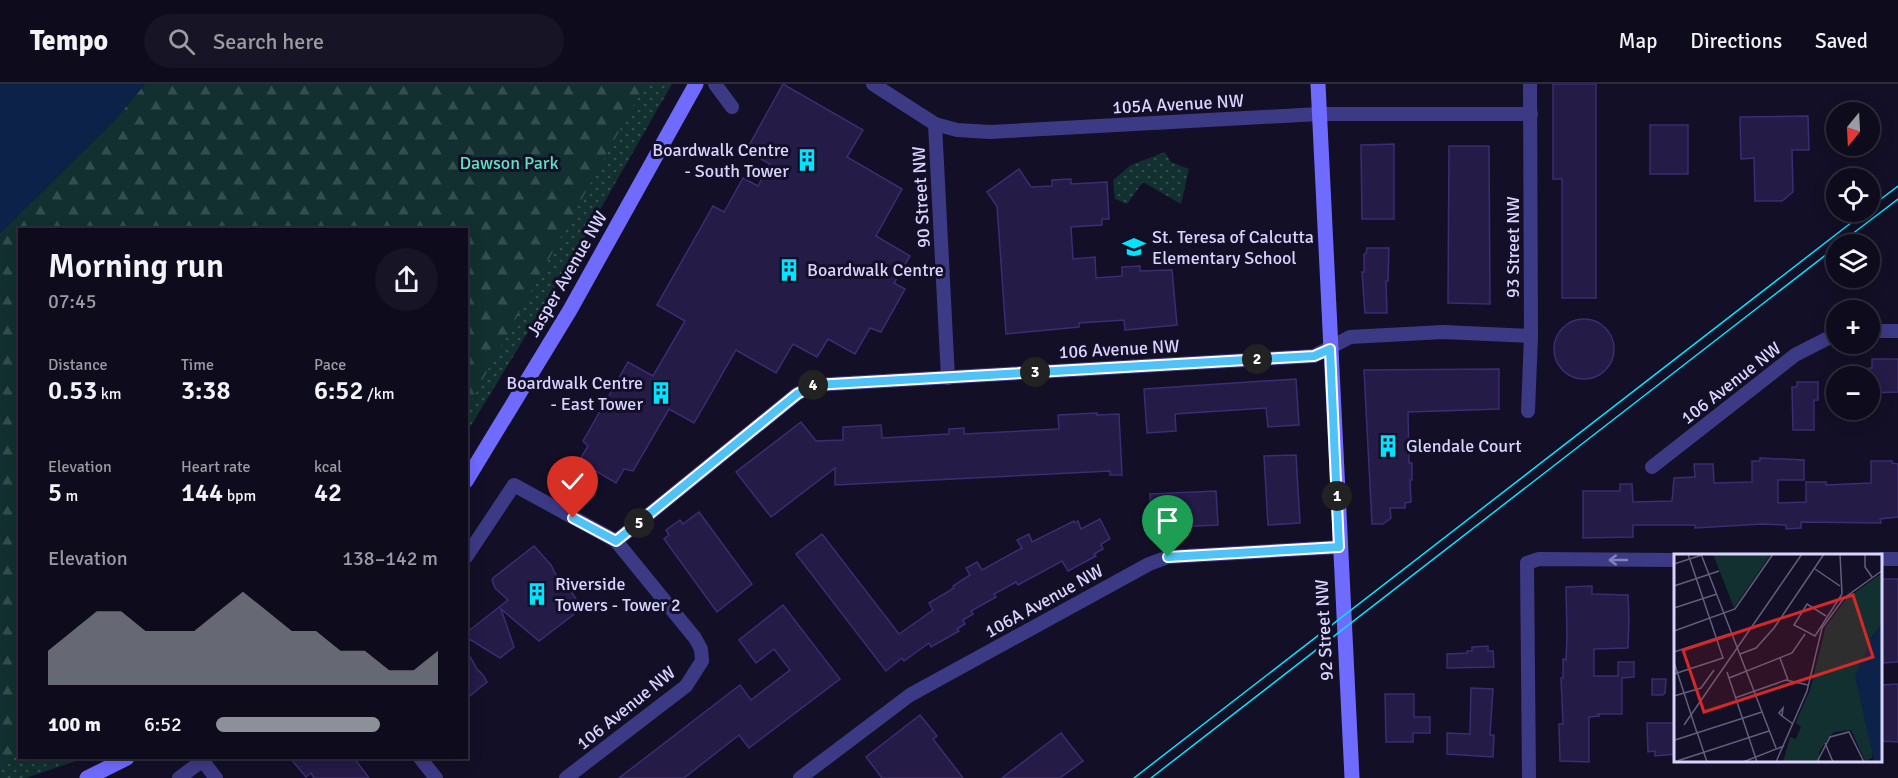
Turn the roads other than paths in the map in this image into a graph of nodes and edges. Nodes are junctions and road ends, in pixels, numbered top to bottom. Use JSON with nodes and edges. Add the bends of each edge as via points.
{"nodes":[{"id":1,"x":696,"y":84,"type":"edge"},
{"id":2,"x":715,"y":84,"type":"edge"},
{"id":3,"x":873,"y":84,"type":"edge"},
{"id":4,"x":1318,"y":84,"type":"edge"},
{"id":5,"x":1530,"y":84,"type":"edge"},
{"id":6,"x":732,"y":106,"type":"dead end"},
{"id":7,"x":1319,"y":114,"type":"junction"},
{"id":8,"x":1532,"y":114,"type":"junction"},
{"id":9,"x":935,"y":124,"type":"junction"},
{"id":10,"x":1880,"y":331,"type":"edge"},
{"id":11,"x":1898,"y":331,"type":"edge"},
{"id":12,"x":1531,"y":336,"type":"junction"},
{"id":13,"x":1826,"y":339,"type":"edge"},
{"id":14,"x":1330,"y":349,"type":"junction"},
{"id":15,"x":948,"y":378,"type":"junction"},
{"id":16,"x":1528,"y":411,"type":"dead end"},
{"id":17,"x":1652,"y":466,"type":"dead end"},
{"id":18,"x":468,"y":478,"type":"edge"},
{"id":19,"x":616,"y":541,"type":"junction"},
{"id":20,"x":1339,"y":547,"type":"junction"},
{"id":21,"x":468,"y":554,"type":"edge"},
{"id":22,"x":1674,"y":560,"type":"edge"},
{"id":23,"x":126,"y":759,"type":"edge"},
{"id":24,"x":204,"y":759,"type":"edge"},
{"id":25,"x":421,"y":759,"type":"edge"},
{"id":26,"x":91,"y":777,"type":"edge"},
{"id":27,"x":179,"y":778,"type":"edge"},
{"id":28,"x":216,"y":778,"type":"edge"},
{"id":29,"x":436,"y":778,"type":"edge"},
{"id":30,"x":566,"y":778,"type":"edge"},
{"id":31,"x":800,"y":778,"type":"edge"},
{"id":32,"x":1352,"y":778,"type":"edge"},
{"id":33,"x":1529,"y":778,"type":"edge"}],
"edges":[{"from":1,"to":18,"type":"street","name":"Jasper Avenue NW","via":[[572,307]]},
{"from":2,"to":6,"type":"street"},
{"from":3,"to":9,"type":"street","name":"90 Street NW"},
{"from":4,"to":7,"type":"street","name":"92 Street NW"},
{"from":5,"to":8,"type":"street","name":"93 Street NW"},
{"from":7,"to":8,"type":"street","name":"105A Avenue NW"},
{"from":7,"to":9,"type":"street","name":"105A Avenue NW","via":[[990,132]]},
{"from":7,"to":14,"type":"street","name":"92 Street NW"},
{"from":8,"to":12,"type":"street","name":"93 Street NW"},
{"from":9,"to":15,"type":"street","name":"90 Street NW"},
{"from":10,"to":11,"type":"street"},
{"from":12,"to":14,"type":"street","name":"106 Avenue NW","via":[[1395,334],[1350,337]]},
{"from":12,"to":16,"type":"street","name":"93 Street NW"},
{"from":13,"to":17,"type":"street","name":"106 Avenue NW","via":[[1795,355]]},
{"from":14,"to":15,"type":"street","name":"106 Avenue NW","via":[[1314,356]]},
{"from":14,"to":20,"type":"street","name":"92 Street NW"},
{"from":15,"to":19,"type":"street","name":"106 Avenue NW","via":[[814,385],[797,394]]},
{"from":19,"to":21,"type":"street","via":[[514,485]]},
{"from":19,"to":30,"type":"street","name":"106 Avenue NW","via":[[695,638],[702,661],[686,686]]},
{"from":20,"to":31,"type":"street","name":"106A Avenue NW","via":[[1168,557],[1149,564],[910,695]]},
{"from":20,"to":32,"type":"street","name":"92 Street NW"},
{"from":22,"to":33,"type":"street","one_way":true,"via":[[1527,562]]},
{"from":23,"to":26,"type":"street"},
{"from":24,"to":27,"type":"street"},
{"from":24,"to":28,"type":"street"},
{"from":25,"to":29,"type":"street"}]}
